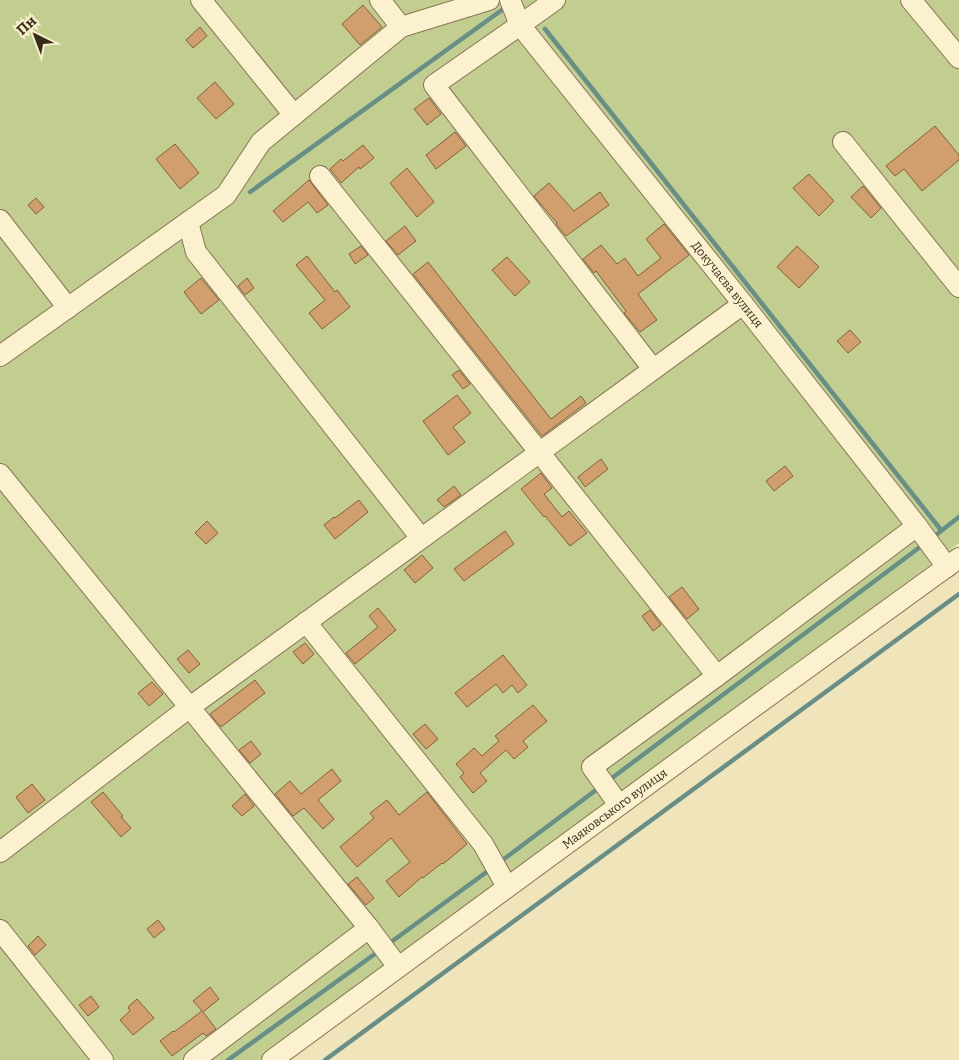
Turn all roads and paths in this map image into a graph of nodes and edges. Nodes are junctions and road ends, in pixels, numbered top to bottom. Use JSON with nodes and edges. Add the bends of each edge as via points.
{"nodes":[{"id":1,"x":201,"y":0,"type":"edge"},
{"id":2,"x":380,"y":0,"type":"edge"},
{"id":3,"x":489,"y":0,"type":"edge"},
{"id":4,"x":510,"y":0,"type":"edge"},
{"id":5,"x":555,"y":0,"type":"edge"},
{"id":6,"x":911,"y":0,"type":"edge"},
{"id":7,"x":520,"y":25,"type":"junction"},
{"id":8,"x":402,"y":27,"type":"junction"},
{"id":9,"x":959,"y":58,"type":"edge"},
{"id":10,"x":294,"y":115,"type":"junction"},
{"id":11,"x":843,"y":142,"type":"dead end"},
{"id":12,"x":320,"y":176,"type":"dead end"},
{"id":13,"x":0,"y":220,"type":"edge"},
{"id":14,"x":188,"y":222,"type":"junction"},
{"id":15,"x":959,"y":287,"type":"edge"},
{"id":16,"x":743,"y":304,"type":"junction"},
{"id":17,"x":68,"y":308,"type":"junction"},
{"id":18,"x":0,"y":356,"type":"edge"},
{"id":19,"x":654,"y":369,"type":"junction"},
{"id":20,"x":539,"y":452,"type":"junction"},
{"id":21,"x":0,"y":474,"type":"edge"},
{"id":22,"x":919,"y":529,"type":"junction"},
{"id":23,"x":421,"y":538,"type":"junction"},
{"id":24,"x":953,"y":562,"type":"edge"},
{"id":25,"x":306,"y":622,"type":"junction"},
{"id":26,"x":717,"y":676,"type":"junction"},
{"id":27,"x":190,"y":707,"type":"junction"},
{"id":28,"x":610,"y":792,"type":"junction"},
{"id":29,"x":0,"y":852,"type":"edge"},
{"id":30,"x":507,"y":887,"type":"junction"},
{"id":31,"x":369,"y":928,"type":"junction"},
{"id":32,"x":0,"y":930,"type":"edge"},
{"id":33,"x":398,"y":967,"type":"junction"},
{"id":34,"x":203,"y":1057,"type":"edge"},
{"id":35,"x":103,"y":1060,"type":"edge"},
{"id":36,"x":272,"y":1060,"type":"edge"}],
"edges":[{"from":1,"to":10,"type":"street"},
{"from":2,"to":8,"type":"street"},
{"from":3,"to":8,"type":"street"},
{"from":4,"to":7,"type":"street","name":"Докучаєва вулиця"},
{"from":5,"to":7,"type":"street"},
{"from":6,"to":9,"type":"street"},
{"from":7,"to":16,"type":"street","name":"Докучаєва вулиця"},
{"from":7,"to":19,"type":"street","via":[[434,85]]},
{"from":8,"to":10,"type":"street"},
{"from":10,"to":14,"type":"street","via":[[261,142],[226,195]]},
{"from":11,"to":15,"type":"street"},
{"from":12,"to":20,"type":"street"},
{"from":13,"to":17,"type":"street"},
{"from":14,"to":17,"type":"street"},
{"from":14,"to":23,"type":"street","via":[[196,252]]},
{"from":16,"to":19,"type":"street"},
{"from":16,"to":22,"type":"street","name":"Докучаєва вулиця"},
{"from":17,"to":18,"type":"street"},
{"from":19,"to":20,"type":"street"},
{"from":20,"to":23,"type":"street"},
{"from":20,"to":26,"type":"street"},
{"from":21,"to":27,"type":"street"},
{"from":22,"to":24,"type":"street","name":"Докучаєва вулиця","via":[[935,550]]},
{"from":22,"to":26,"type":"street"},
{"from":23,"to":25,"type":"street"},
{"from":24,"to":28,"type":"street","name":"Маяковського вулиця"},
{"from":25,"to":27,"type":"street"},
{"from":25,"to":30,"type":"street","via":[[483,844]]},
{"from":26,"to":28,"type":"street","via":[[592,767]]},
{"from":27,"to":29,"type":"street"},
{"from":27,"to":31,"type":"street"},
{"from":28,"to":30,"type":"street","name":"Маяковського вулиця"},
{"from":30,"to":33,"type":"street","name":"Маяковського вулиця"},
{"from":31,"to":33,"type":"street"},
{"from":31,"to":34,"type":"street"},
{"from":32,"to":35,"type":"street"},
{"from":33,"to":36,"type":"street","name":"Маяковського вулиця"}]}
